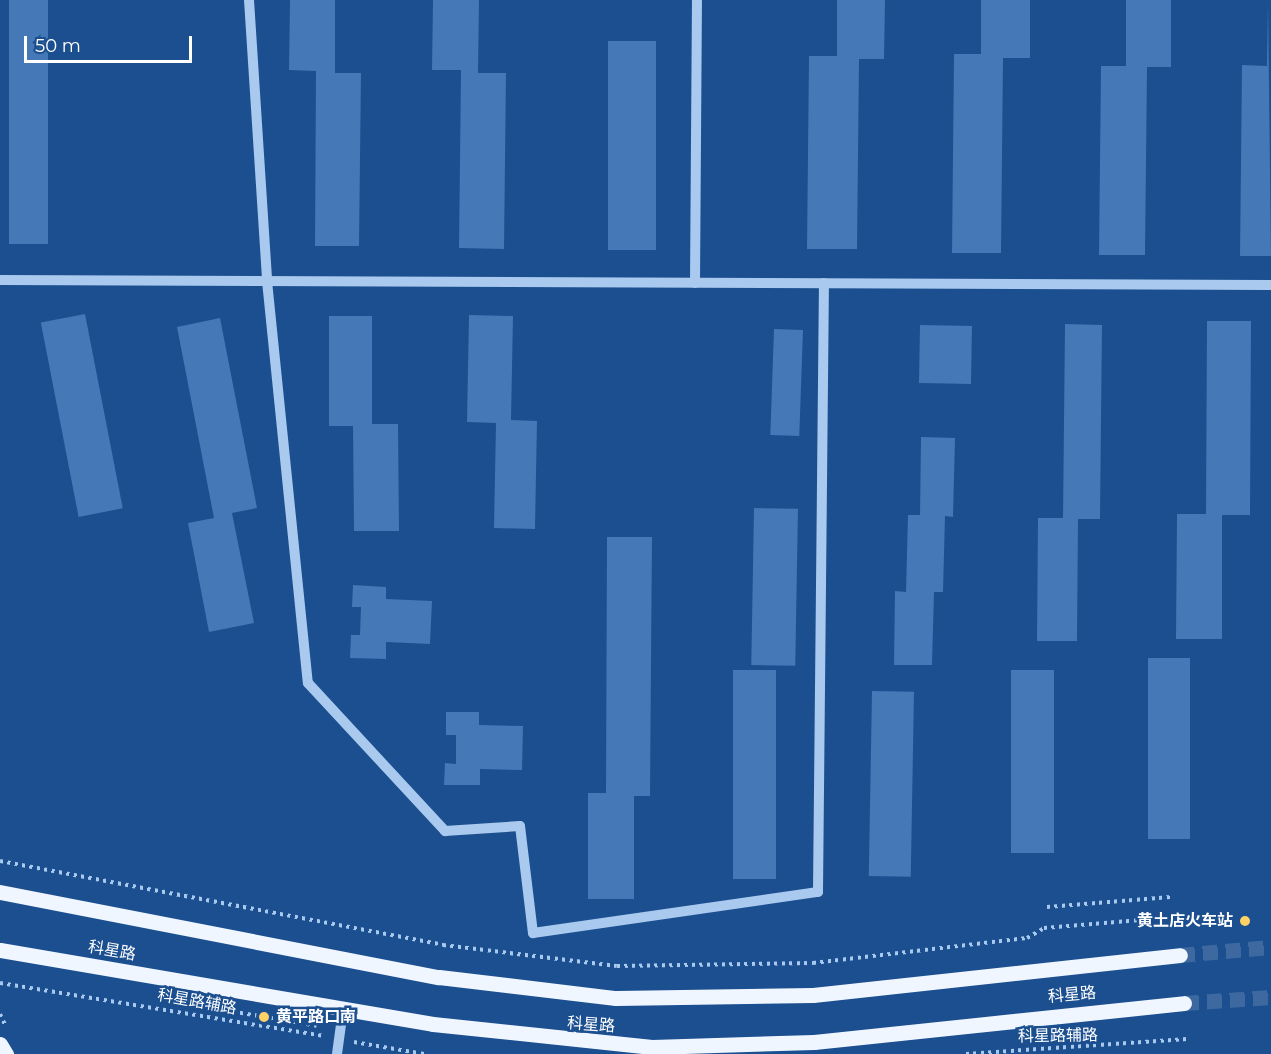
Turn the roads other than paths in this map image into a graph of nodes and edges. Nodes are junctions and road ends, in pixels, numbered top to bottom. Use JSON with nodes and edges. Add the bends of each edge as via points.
{"nodes":[{"id":1,"x":249,"y":0,"type":"edge"},
{"id":2,"x":698,"y":0,"type":"edge"},
{"id":3,"x":0,"y":280,"type":"edge"},
{"id":4,"x":267,"y":281,"type":"junction"},
{"id":5,"x":695,"y":283,"type":"junction"},
{"id":6,"x":824,"y":283,"type":"junction"},
{"id":7,"x":1271,"y":285,"type":"edge"},
{"id":8,"x":0,"y":892,"type":"edge"},
{"id":9,"x":0,"y":950,"type":"edge"},
{"id":10,"x":1180,"y":955,"type":"tunnel mouth"},
{"id":11,"x":1184,"y":1003,"type":"tunnel mouth"},
{"id":12,"x":344,"y":1010,"type":"junction"},
{"id":13,"x":0,"y":1044,"type":"edge"},
{"id":14,"x":6,"y":1054,"type":"edge"},
{"id":15,"x":337,"y":1054,"type":"edge"}],
"edges":[{"from":1,"to":4,"type":"street"},
{"from":2,"to":5,"type":"street"},
{"from":3,"to":4,"type":"street"},
{"from":4,"to":5,"type":"street"},
{"from":4,"to":6,"type":"street","via":[[308,682],[445,831],[520,826],[533,933],[818,892]]},
{"from":5,"to":6,"type":"street"},
{"from":6,"to":7,"type":"street"},
{"from":8,"to":10,"type":"main road","name":"科星路","via":[[439,977],[616,998],[813,995]]},
{"from":9,"to":12,"type":"main road","name":"科星路"},
{"from":11,"to":12,"type":"main road","name":"科星路","via":[[736,1048],[584,1044]]},
{"from":12,"to":15,"type":"street"},
{"from":13,"to":14,"type":"main road"}]}
